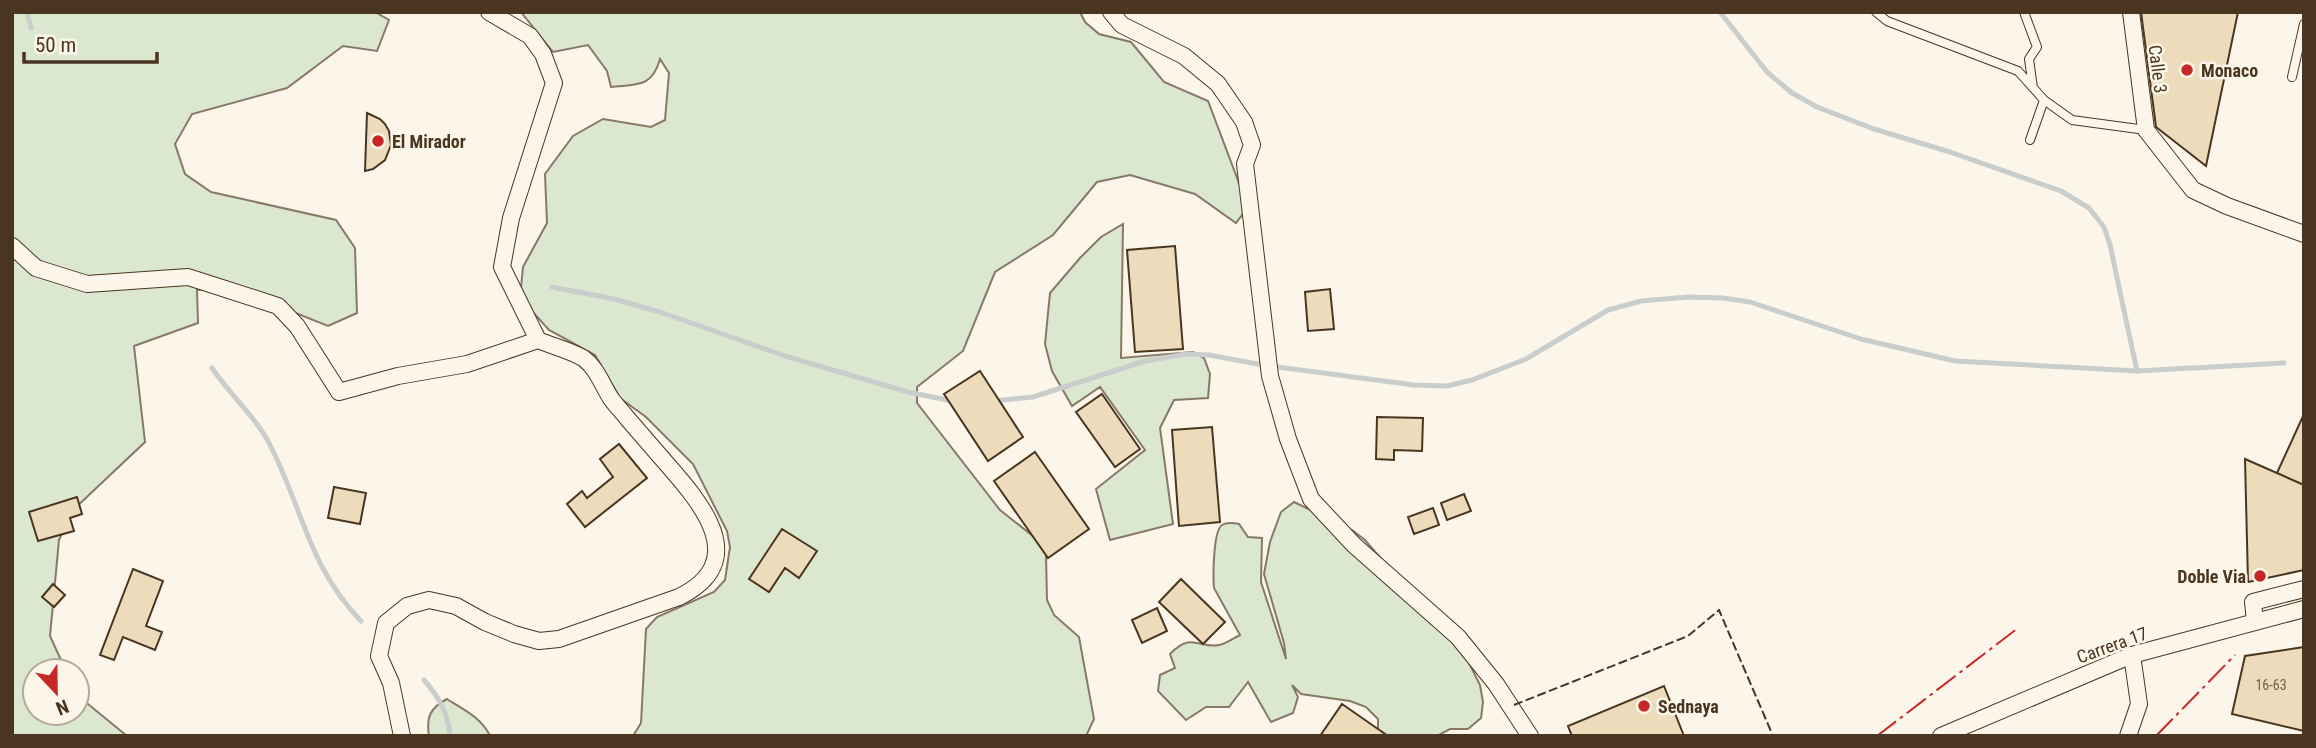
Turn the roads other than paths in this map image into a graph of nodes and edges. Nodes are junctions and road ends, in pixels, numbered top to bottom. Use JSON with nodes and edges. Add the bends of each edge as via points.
{"nodes":[{"id":1,"x":489,"y":12,"type":"edge"},
{"id":2,"x":1111,"y":12,"type":"edge"},
{"id":3,"x":1876,"y":12,"type":"edge"},
{"id":4,"x":2024,"y":12,"type":"edge"},
{"id":5,"x":2132,"y":12,"type":"edge"},
{"id":6,"x":2304,"y":24,"type":"edge"},
{"id":7,"x":2292,"y":77,"type":"dead end"},
{"id":8,"x":2033,"y":88,"type":"junction"},
{"id":9,"x":2044,"y":100,"type":"junction"},
{"id":10,"x":2146,"y":130,"type":"junction"},
{"id":11,"x":2029,"y":140,"type":"dead end"},
{"id":12,"x":2304,"y":234,"type":"edge"},
{"id":13,"x":12,"y":246,"type":"edge"},
{"id":14,"x":538,"y":340,"type":"junction"},
{"id":15,"x":2304,"y":589,"type":"edge"},
{"id":16,"x":2304,"y":609,"type":"edge"},
{"id":17,"x":2255,"y":622,"type":"junction"},
{"id":18,"x":2132,"y":655,"type":"junction"},
{"id":19,"x":402,"y":736,"type":"edge"},
{"id":20,"x":1530,"y":736,"type":"edge"},
{"id":21,"x":1941,"y":736,"type":"edge"},
{"id":22,"x":2129,"y":736,"type":"edge"}],
"edges":[{"from":1,"to":14,"type":"street","via":[[530,36],[554,83],[512,218],[502,268]]},
{"from":2,"to":20,"type":"street","via":[[1122,24],[1184,56],[1218,84],[1244,122],[1252,145],[1245,164],[1270,376],[1311,499],[1354,545],[1458,637]]},
{"from":3,"to":8,"type":"lane","via":[[1887,21],[2018,71]]},
{"from":4,"to":8,"type":"lane","via":[[2037,47],[2029,59]]},
{"from":5,"to":10,"type":"street","name":"Calle 3"},
{"from":6,"to":7,"type":"lane"},
{"from":8,"to":9,"type":"lane"},
{"from":9,"to":10,"type":"lane","via":[[2072,120]]},
{"from":9,"to":11,"type":"lane"},
{"from":10,"to":12,"type":"street","via":[[2193,190]]},
{"from":13,"to":14,"type":"street","via":[[36,268],[87,284],[188,276],[278,306],[297,326],[339,392],[467,363]]},
{"from":14,"to":19,"type":"street","via":[[584,359],[612,400],[686,485],[715,536],[711,569],[694,589],[679,597],[559,639],[539,641],[513,634],[456,606],[429,600],[407,606],[386,623],[379,656],[391,683]]},
{"from":15,"to":17,"type":"street","via":[[2253,602]]},
{"from":16,"to":17,"type":"street","name":"Carrera 17"},
{"from":17,"to":18,"type":"street","name":"Carrera 17"},
{"from":18,"to":21,"type":"street","name":"Carrera 17"},
{"from":18,"to":22,"type":"street","via":[[2139,704]]}]}
